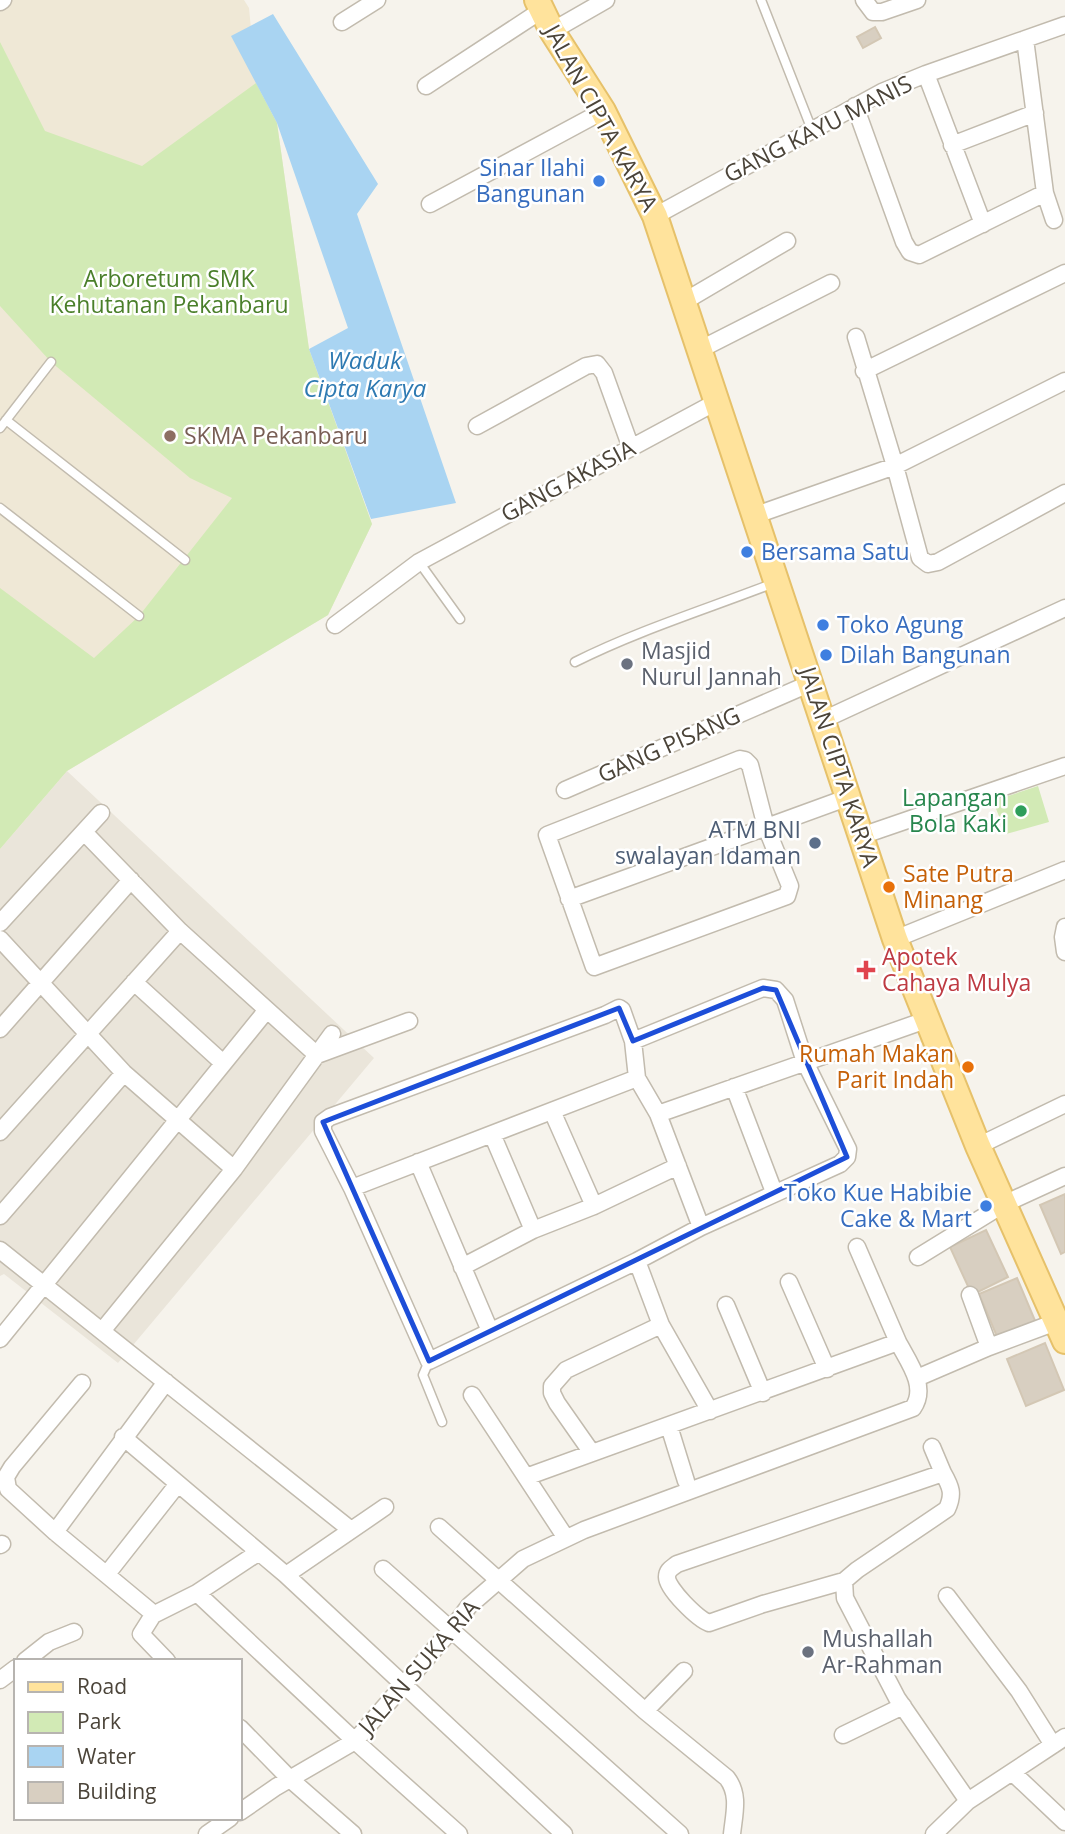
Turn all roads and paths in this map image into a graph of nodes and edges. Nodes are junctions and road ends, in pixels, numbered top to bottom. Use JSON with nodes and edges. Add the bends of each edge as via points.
{"nodes":[{"id":1,"x":377,"y":0,"type":"edge"},
{"id":2,"x":606,"y":0,"type":"edge"},
{"id":3,"x":761,"y":0,"type":"edge"},
{"id":4,"x":864,"y":0,"type":"edge"},
{"id":5,"x":916,"y":0,"type":"edge"},
{"id":6,"x":543,"y":14,"type":"edge"},
{"id":7,"x":342,"y":22,"type":"dead end"},
{"id":8,"x":1065,"y":25,"type":"edge"},
{"id":9,"x":1025,"y":39,"type":"junction"},
{"id":10,"x":926,"y":74,"type":"junction"},
{"id":11,"x":426,"y":86,"type":"dead end"},
{"id":12,"x":855,"y":106,"type":"junction"},
{"id":13,"x":603,"y":111,"type":"junction"},
{"id":14,"x":1035,"y":113,"type":"junction"},
{"id":15,"x":812,"y":130,"type":"junction"},
{"id":16,"x":952,"y":145,"type":"junction"},
{"id":17,"x":1045,"y":193,"type":"junction"},
{"id":18,"x":430,"y":204,"type":"dead end"},
{"id":19,"x":655,"y":216,"type":"junction"},
{"id":20,"x":1054,"y":220,"type":"dead end"},
{"id":21,"x":983,"y":224,"type":"junction"},
{"id":22,"x":787,"y":241,"type":"dead end"},
{"id":23,"x":1065,"y":273,"type":"edge"},
{"id":24,"x":831,"y":283,"type":"dead end"},
{"id":25,"x":685,"y":301,"type":"junction"},
{"id":26,"x":856,"y":337,"type":"dead end"},
{"id":27,"x":701,"y":349,"type":"junction"},
{"id":28,"x":51,"y":362,"type":"dead end"},
{"id":29,"x":864,"y":370,"type":"junction"},
{"id":30,"x":1065,"y":381,"type":"edge"},
{"id":31,"x":718,"y":401,"type":"junction"},
{"id":32,"x":6,"y":420,"type":"junction"},
{"id":33,"x":477,"y":426,"type":"dead end"},
{"id":34,"x":0,"y":428,"type":"edge"},
{"id":35,"x":631,"y":448,"type":"junction"},
{"id":36,"x":895,"y":466,"type":"junction"},
{"id":37,"x":1065,"y":493,"type":"edge"},
{"id":38,"x":0,"y":508,"type":"edge"},
{"id":39,"x":756,"y":515,"type":"junction"},
{"id":40,"x":185,"y":560,"type":"dead end"},
{"id":41,"x":419,"y":562,"type":"junction"},
{"id":42,"x":777,"y":582,"type":"junction"},
{"id":43,"x":1065,"y":608,"type":"edge"},
{"id":44,"x":139,"y":616,"type":"dead end"},
{"id":45,"x":460,"y":619,"type":"dead end"},
{"id":46,"x":335,"y":625,"type":"dead end"},
{"id":47,"x":575,"y":662,"type":"dead end"},
{"id":48,"x":811,"y":682,"type":"junction"},
{"id":49,"x":823,"y":720,"type":"junction"},
{"id":50,"x":1065,"y":766,"type":"edge"},
{"id":51,"x":565,"y":790,"type":"dead end"},
{"id":52,"x":849,"y":797,"type":"junction"},
{"id":53,"x":100,"y":813,"type":"dead end"},
{"id":54,"x":766,"y":827,"type":"junction"},
{"id":55,"x":83,"y":832,"type":"junction"},
{"id":56,"x":861,"y":836,"type":"junction"},
{"id":57,"x":1065,"y":870,"type":"edge"},
{"id":58,"x":131,"y":880,"type":"junction"},
{"id":59,"x":569,"y":899,"type":"junction"},
{"id":60,"x":0,"y":923,"type":"edge"},
{"id":61,"x":1065,"y":926,"type":"edge"},
{"id":62,"x":180,"y":931,"type":"junction"},
{"id":63,"x":0,"y":939,"type":"edge"},
{"id":64,"x":895,"y":939,"type":"junction"},
{"id":65,"x":1065,"y":952,"type":"edge"},
{"id":66,"x":134,"y":982,"type":"junction"},
{"id":67,"x":41,"y":983,"type":"junction"},
{"id":68,"x":266,"y":1011,"type":"junction"},
{"id":69,"x":926,"y":1020,"type":"junction"},
{"id":70,"x":409,"y":1021,"type":"dead end"},
{"id":71,"x":0,"y":1029,"type":"edge"},
{"id":72,"x":88,"y":1034,"type":"junction"},
{"id":73,"x":332,"y":1034,"type":"dead end"},
{"id":74,"x":633,"y":1041,"type":"junction"},
{"id":75,"x":317,"y":1055,"type":"junction"},
{"id":76,"x":805,"y":1062,"type":"junction"},
{"id":77,"x":223,"y":1063,"type":"junction"},
{"id":78,"x":124,"y":1073,"type":"junction"},
{"id":79,"x":637,"y":1078,"type":"junction"},
{"id":80,"x":734,"y":1087,"type":"junction"},
{"id":81,"x":1065,"y":1104,"type":"edge"},
{"id":82,"x":552,"y":1111,"type":"junction"},
{"id":83,"x":657,"y":1114,"type":"junction"},
{"id":84,"x":178,"y":1120,"type":"junction"},
{"id":85,"x":0,"y":1132,"type":"edge"},
{"id":86,"x":492,"y":1134,"type":"junction"},
{"id":87,"x":978,"y":1146,"type":"junction"},
{"id":88,"x":418,"y":1162,"type":"junction"},
{"id":89,"x":678,"y":1166,"type":"junction"},
{"id":90,"x":234,"y":1169,"type":"junction"},
{"id":91,"x":1065,"y":1176,"type":"edge"},
{"id":92,"x":352,"y":1188,"type":"junction"},
{"id":93,"x":774,"y":1192,"type":"junction"},
{"id":94,"x":1004,"y":1204,"type":"junction"},
{"id":95,"x":594,"y":1206,"type":"junction"},
{"id":96,"x":0,"y":1216,"type":"edge"},
{"id":97,"x":701,"y":1227,"type":"junction"},
{"id":98,"x":533,"y":1230,"type":"junction"},
{"id":99,"x":857,"y":1247,"type":"dead end"},
{"id":100,"x":0,"y":1250,"type":"edge"},
{"id":101,"x":918,"y":1257,"type":"dead end"},
{"id":102,"x":637,"y":1261,"type":"junction"},
{"id":103,"x":462,"y":1267,"type":"junction"},
{"id":104,"x":789,"y":1282,"type":"dead end"},
{"id":105,"x":45,"y":1285,"type":"junction"},
{"id":106,"x":970,"y":1295,"type":"dead end"},
{"id":107,"x":726,"y":1305,"type":"dead end"},
{"id":108,"x":662,"y":1325,"type":"junction"},
{"id":109,"x":102,"y":1331,"type":"junction"},
{"id":110,"x":490,"y":1331,"type":"junction"},
{"id":111,"x":1061,"y":1332,"type":"edge"},
{"id":112,"x":0,"y":1339,"type":"edge"},
{"id":113,"x":898,"y":1342,"type":"junction"},
{"id":114,"x":989,"y":1347,"type":"junction"},
{"id":115,"x":429,"y":1361,"type":"junction"},
{"id":116,"x":827,"y":1370,"type":"junction"},
{"id":117,"x":917,"y":1378,"type":"junction"},
{"id":118,"x":166,"y":1382,"type":"junction"},
{"id":119,"x":82,"y":1383,"type":"dead end"},
{"id":120,"x":763,"y":1392,"type":"junction"},
{"id":121,"x":472,"y":1395,"type":"dead end"},
{"id":122,"x":710,"y":1411,"type":"junction"},
{"id":123,"x":442,"y":1422,"type":"dead end"},
{"id":124,"x":668,"y":1426,"type":"junction"},
{"id":125,"x":123,"y":1437,"type":"junction"},
{"id":126,"x":932,"y":1447,"type":"dead end"},
{"id":127,"x":592,"y":1453,"type":"junction"},
{"id":128,"x":943,"y":1473,"type":"junction"},
{"id":129,"x":526,"y":1477,"type":"junction"},
{"id":130,"x":686,"y":1481,"type":"dead end"},
{"id":131,"x":177,"y":1485,"type":"junction"},
{"id":132,"x":385,"y":1507,"type":"dead end"},
{"id":133,"x":439,"y":1527,"type":"dead end"},
{"id":134,"x":351,"y":1530,"type":"junction"},
{"id":135,"x":55,"y":1532,"type":"junction"},
{"id":136,"x":565,"y":1539,"type":"junction"},
{"id":137,"x":259,"y":1552,"type":"junction"},
{"id":138,"x":383,"y":1569,"type":"dead end"},
{"id":139,"x":107,"y":1574,"type":"junction"},
{"id":140,"x":286,"y":1575,"type":"junction"},
{"id":141,"x":499,"y":1580,"type":"junction"},
{"id":142,"x":844,"y":1581,"type":"junction"},
{"id":143,"x":197,"y":1593,"type":"junction"},
{"id":144,"x":947,"y":1597,"type":"dead end"},
{"id":145,"x":153,"y":1615,"type":"junction"},
{"id":146,"x":451,"y":1630,"type":"junction"},
{"id":147,"x":75,"y":1632,"type":"dead end"},
{"id":148,"x":28,"y":1659,"type":"edge"},
{"id":149,"x":165,"y":1659,"type":"edge"},
{"id":150,"x":684,"y":1671,"type":"dead end"},
{"id":151,"x":403,"y":1684,"type":"junction"},
{"id":152,"x":903,"y":1706,"type":"junction"},
{"id":153,"x":645,"y":1711,"type":"junction"},
{"id":154,"x":242,"y":1731,"type":"edge"},
{"id":155,"x":843,"y":1735,"type":"dead end"},
{"id":156,"x":355,"y":1741,"type":"junction"},
{"id":157,"x":1059,"y":1741,"type":"edge"},
{"id":158,"x":1012,"y":1772,"type":"junction"},
{"id":159,"x":290,"y":1779,"type":"junction"},
{"id":160,"x":968,"y":1801,"type":"junction"},
{"id":161,"x":242,"y":1810,"type":"edge"},
{"id":162,"x":227,"y":1820,"type":"edge"},
{"id":163,"x":1065,"y":1822,"type":"edge"},
{"id":164,"x":207,"y":1834,"type":"edge"},
{"id":165,"x":353,"y":1834,"type":"edge"},
{"id":166,"x":459,"y":1834,"type":"edge"},
{"id":167,"x":564,"y":1834,"type":"edge"},
{"id":168,"x":680,"y":1834,"type":"edge"},
{"id":169,"x":732,"y":1834,"type":"edge"},
{"id":170,"x":934,"y":1834,"type":"edge"}],
"edges":[{"from":1,"to":7,"type":"street"},
{"from":2,"to":6,"type":"street"},
{"from":3,"to":15,"type":"lane"},
{"from":4,"to":5,"type":"street","via":[[873,12],[882,12]]},
{"from":6,"to":11,"type":"street"},
{"from":6,"to":13,"type":"main road","name":"JALAN CIPTA KARYA"},
{"from":8,"to":9,"type":"street","name":"GANG KAYU MANIS"},
{"from":9,"to":10,"type":"street","name":"GANG KAYU MANIS"},
{"from":9,"to":14,"type":"street"},
{"from":10,"to":12,"type":"street","name":"GANG KAYU MANIS"},
{"from":10,"to":16,"type":"street"},
{"from":12,"to":15,"type":"street","name":"GANG KAYU MANIS"},
{"from":12,"to":21,"type":"street","via":[[910,252],[919,255]]},
{"from":13,"to":18,"type":"street"},
{"from":13,"to":19,"type":"main road","name":"JALAN CIPTA KARYA"},
{"from":14,"to":16,"type":"street"},
{"from":14,"to":17,"type":"street"},
{"from":15,"to":19,"type":"street","name":"GANG KAYU MANIS"},
{"from":16,"to":21,"type":"street"},
{"from":17,"to":20,"type":"street"},
{"from":17,"to":21,"type":"street"},
{"from":19,"to":25,"type":"main road","name":"JALAN CIPTA KARYA"},
{"from":22,"to":25,"type":"street"},
{"from":23,"to":29,"type":"street"},
{"from":24,"to":27,"type":"street"},
{"from":25,"to":27,"type":"main road","name":"JALAN CIPTA KARYA"},
{"from":26,"to":29,"type":"street"},
{"from":27,"to":31,"type":"main road","name":"JALAN CIPTA KARYA"},
{"from":28,"to":32,"type":"lane"},
{"from":29,"to":36,"type":"street"},
{"from":30,"to":36,"type":"street"},
{"from":31,"to":35,"type":"street","name":"GANG AKASIA"},
{"from":31,"to":39,"type":"main road","name":"JALAN CIPTA KARYA"},
{"from":32,"to":34,"type":"lane"},
{"from":32,"to":40,"type":"lane"},
{"from":33,"to":35,"type":"street","via":[[597,364]]},
{"from":35,"to":41,"type":"street","name":"GANG AKASIA"},
{"from":36,"to":37,"type":"street","via":[[920,558],[928,564]]},
{"from":36,"to":39,"type":"street"},
{"from":38,"to":44,"type":"lane"},
{"from":39,"to":42,"type":"main road","name":"JALAN CIPTA KARYA"},
{"from":41,"to":45,"type":"lane"},
{"from":41,"to":46,"type":"street","name":"GANG AKASIA"},
{"from":42,"to":47,"type":"lane","via":[[635,634]]},
{"from":42,"to":48,"type":"main road","name":"JALAN CIPTA KARYA"},
{"from":43,"to":49,"type":"street"},
{"from":48,"to":49,"type":"main road","name":"JALAN CIPTA KARYA"},
{"from":48,"to":51,"type":"street","name":"GANG PISANG"},
{"from":49,"to":52,"type":"main road","name":"JALAN CIPTA KARYA"},
{"from":50,"to":56,"type":"street"},
{"from":52,"to":54,"type":"street"},
{"from":52,"to":56,"type":"main road","name":"JALAN CIPTA KARYA"},
{"from":53,"to":55,"type":"street"},
{"from":54,"to":59,"type":"street"},
{"from":54,"to":59,"type":"street","via":[[750,765],[740,759],[547,835]]},
{"from":54,"to":59,"type":"street","via":[[790,886],[787,896],[600,966],[591,964]]},
{"from":55,"to":58,"type":"street"},
{"from":55,"to":60,"type":"street"},
{"from":56,"to":64,"type":"main road","name":"JALAN CIPTA KARYA"},
{"from":57,"to":64,"type":"street"},
{"from":58,"to":62,"type":"street"},
{"from":58,"to":67,"type":"street"},
{"from":61,"to":65,"type":"street"},
{"from":62,"to":66,"type":"street"},
{"from":62,"to":68,"type":"street"},
{"from":63,"to":67,"type":"street"},
{"from":64,"to":69,"type":"main road","name":"JALAN CIPTA KARYA"},
{"from":66,"to":72,"type":"street"},
{"from":66,"to":77,"type":"street"},
{"from":67,"to":71,"type":"street"},
{"from":67,"to":72,"type":"street"},
{"from":68,"to":75,"type":"street"},
{"from":68,"to":77,"type":"street"},
{"from":69,"to":76,"type":"street"},
{"from":69,"to":87,"type":"main road","name":"JALAN CIPTA KARYA"},
{"from":70,"to":75,"type":"street"},
{"from":72,"to":78,"type":"street"},
{"from":72,"to":85,"type":"street"},
{"from":73,"to":75,"type":"street"},
{"from":74,"to":76,"type":"street","via":[[763,988],[776,990],[785,1000]]},
{"from":74,"to":79,"type":"street"},
{"from":74,"to":92,"type":"street","via":[[619,1008],[330,1117],[323,1122],[323,1131]]},
{"from":75,"to":90,"type":"street"},
{"from":76,"to":80,"type":"street"},
{"from":76,"to":93,"type":"street","via":[[848,1149],[847,1157]]},
{"from":77,"to":84,"type":"street"},
{"from":78,"to":84,"type":"street"},
{"from":78,"to":96,"type":"street"},
{"from":79,"to":82,"type":"street"},
{"from":79,"to":83,"type":"street"},
{"from":80,"to":83,"type":"street"},
{"from":80,"to":93,"type":"street"},
{"from":81,"to":87,"type":"street"},
{"from":82,"to":86,"type":"street"},
{"from":82,"to":95,"type":"street"},
{"from":83,"to":89,"type":"street"},
{"from":84,"to":90,"type":"street"},
{"from":84,"to":105,"type":"street"},
{"from":86,"to":88,"type":"street"},
{"from":86,"to":98,"type":"street"},
{"from":87,"to":94,"type":"main road","name":"JALAN CIPTA KARYA"},
{"from":88,"to":92,"type":"street"},
{"from":88,"to":103,"type":"street"},
{"from":89,"to":95,"type":"street"},
{"from":89,"to":97,"type":"street"},
{"from":90,"to":109,"type":"street"},
{"from":91,"to":94,"type":"street"},
{"from":92,"to":115,"type":"street"},
{"from":93,"to":97,"type":"street"},
{"from":94,"to":101,"type":"street"},
{"from":94,"to":111,"type":"main road","name":"JALAN CIPTA KARYA"},
{"from":95,"to":98,"type":"street"},
{"from":97,"to":102,"type":"street"},
{"from":98,"to":103,"type":"street"},
{"from":99,"to":113,"type":"street"},
{"from":100,"to":105,"type":"street"},
{"from":102,"to":108,"type":"street"},
{"from":102,"to":110,"type":"street"},
{"from":103,"to":110,"type":"street"},
{"from":104,"to":116,"type":"street"},
{"from":105,"to":109,"type":"street"},
{"from":105,"to":112,"type":"street"},
{"from":106,"to":114,"type":"street"},
{"from":107,"to":120,"type":"street"},
{"from":108,"to":122,"type":"street"},
{"from":108,"to":127,"type":"street","via":[[566,1370],[552,1386],[557,1403]]},
{"from":109,"to":118,"type":"street"},
{"from":110,"to":115,"type":"street"},
{"from":111,"to":114,"type":"street"},
{"from":113,"to":116,"type":"street"},
{"from":113,"to":117,"type":"street"},
{"from":114,"to":117,"type":"street"},
{"from":115,"to":123,"type":"lane","via":[[423,1375]]},
{"from":116,"to":120,"type":"street"},
{"from":117,"to":136,"type":"street","via":[[918,1399],[913,1408]]},
{"from":118,"to":125,"type":"street"},
{"from":118,"to":134,"type":"street"},
{"from":119,"to":135,"type":"street","via":[[6,1477],[8,1489]]},
{"from":120,"to":122,"type":"street"},
{"from":121,"to":129,"type":"street"},
{"from":122,"to":124,"type":"street"},
{"from":124,"to":127,"type":"street"},
{"from":124,"to":130,"type":"street"},
{"from":125,"to":131,"type":"street"},
{"from":125,"to":135,"type":"street"},
{"from":126,"to":128,"type":"street"},
{"from":127,"to":129,"type":"street"},
{"from":128,"to":142,"type":"street","via":[[953,1497],[947,1509]]},
{"from":128,"to":142,"type":"street","via":[[677,1564],[667,1579],[698,1617],[709,1623]]},
{"from":129,"to":136,"type":"street"},
{"from":131,"to":137,"type":"street"},
{"from":131,"to":139,"type":"street"},
{"from":132,"to":134,"type":"street"},
{"from":133,"to":141,"type":"street"},
{"from":134,"to":140,"type":"street"},
{"from":135,"to":139,"type":"street"},
{"from":136,"to":141,"type":"street","name":"JALAN SUKA RIA","via":[[523,1559]]},
{"from":137,"to":140,"type":"street"},
{"from":137,"to":143,"type":"street"},
{"from":138,"to":146,"type":"street"},
{"from":139,"to":145,"type":"street"},
{"from":140,"to":151,"type":"street"},
{"from":141,"to":146,"type":"street","name":"JALAN SUKA RIA","via":[[469,1606]]},
{"from":141,"to":153,"type":"street"},
{"from":142,"to":152,"type":"street","via":[[845,1598]]},
{"from":143,"to":145,"type":"street"},
{"from":143,"to":156,"type":"street"},
{"from":144,"to":157,"type":"street"},
{"from":145,"to":149,"type":"street","via":[[141,1634]]},
{"from":146,"to":151,"type":"street","name":"JALAN SUKA RIA"},
{"from":146,"to":168,"type":"street"},
{"from":147,"to":148,"type":"street","via":[[49,1642]]},
{"from":150,"to":153,"type":"street"},
{"from":151,"to":156,"type":"street","name":"JALAN SUKA RIA"},
{"from":151,"to":167,"type":"street"},
{"from":152,"to":155,"type":"street"},
{"from":152,"to":160,"type":"street"},
{"from":153,"to":169,"type":"street","via":[[727,1778],[736,1796]]},
{"from":154,"to":159,"type":"street"},
{"from":156,"to":159,"type":"street","name":"JALAN SUKA RIA"},
{"from":156,"to":166,"type":"street"},
{"from":157,"to":158,"type":"street"},
{"from":158,"to":160,"type":"street"},
{"from":158,"to":163,"type":"street"},
{"from":159,"to":161,"type":"street","name":"JALAN SUKA RIA"},
{"from":159,"to":165,"type":"street"},
{"from":160,"to":170,"type":"street"},
{"from":162,"to":164,"type":"street"}]}
